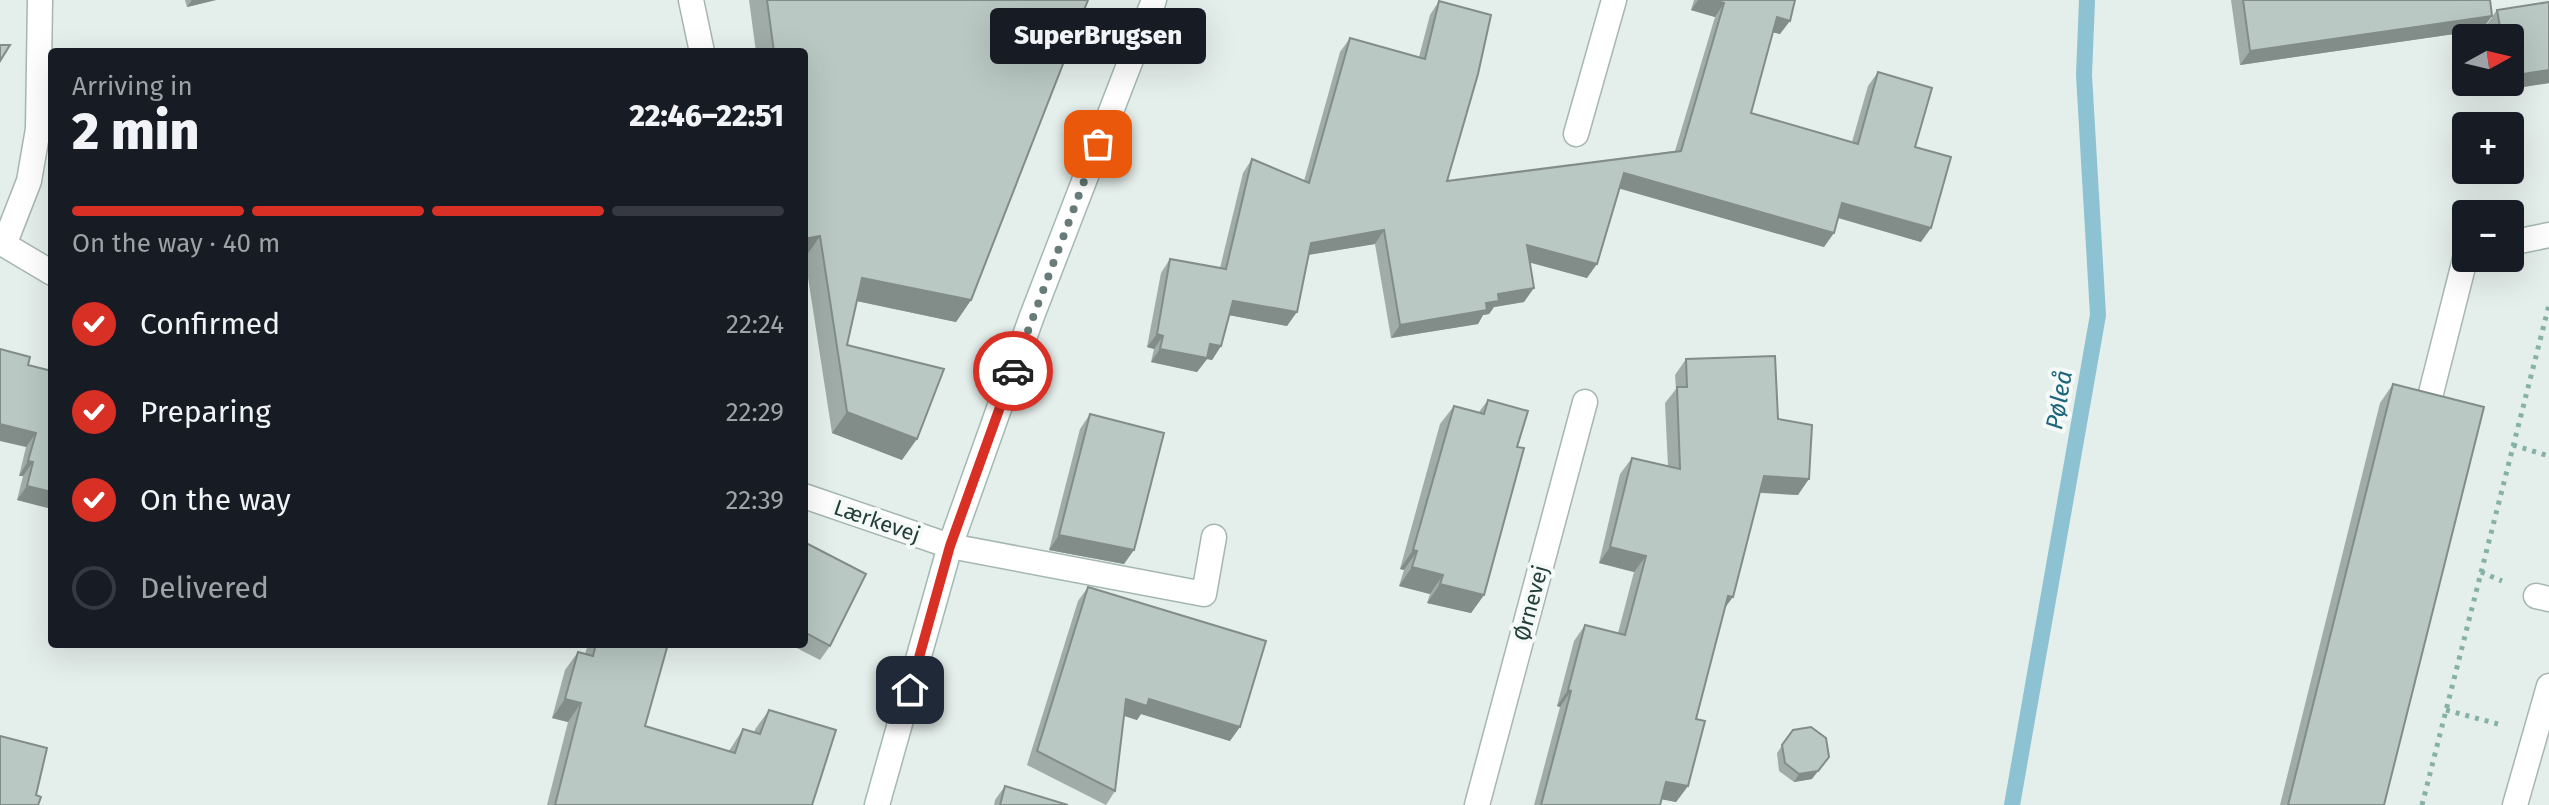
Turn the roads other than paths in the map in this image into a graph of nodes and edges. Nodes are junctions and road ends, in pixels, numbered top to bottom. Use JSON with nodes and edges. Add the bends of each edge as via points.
{"nodes":[{"id":1,"x":40,"y":0,"type":"edge"},
{"id":2,"x":691,"y":0,"type":"edge"},
{"id":3,"x":1154,"y":0,"type":"edge"},
{"id":4,"x":1614,"y":0,"type":"edge"},
{"id":5,"x":701,"y":48,"type":"edge"},
{"id":6,"x":1576,"y":134,"type":"dead end"},
{"id":7,"x":2549,"y":235,"type":"edge"},
{"id":8,"x":2524,"y":240,"type":"edge"},
{"id":9,"x":2,"y":243,"type":"edge"},
{"id":10,"x":48,"y":271,"type":"edge"},
{"id":11,"x":2462,"y":272,"type":"edge"},
{"id":12,"x":2431,"y":393,"type":"edge"},
{"id":13,"x":1585,"y":402,"type":"dead end"},
{"id":14,"x":808,"y":497,"type":"edge"},
{"id":15,"x":1214,"y":537,"type":"dead end"},
{"id":16,"x":950,"y":546,"type":"junction"},
{"id":17,"x":2549,"y":686,"type":"edge"},
{"id":18,"x":877,"y":805,"type":"edge"},
{"id":19,"x":1477,"y":805,"type":"edge"},
{"id":20,"x":2515,"y":805,"type":"edge"}],
"edges":[{"from":1,"to":9,"type":"street","via":[[38,129],[29,181]]},
{"from":2,"to":5,"type":"street"},
{"from":3,"to":16,"type":"street"},
{"from":4,"to":6,"type":"street"},
{"from":7,"to":8,"type":"street"},
{"from":9,"to":10,"type":"street"},
{"from":11,"to":12,"type":"street"},
{"from":13,"to":19,"type":"street","name":"Ørnevej"},
{"from":14,"to":16,"type":"street","name":"Lærkevej"},
{"from":15,"to":16,"type":"street","name":"Lærkevej","via":[[1204,594]]},
{"from":16,"to":18,"type":"street"},
{"from":17,"to":20,"type":"street"}]}
